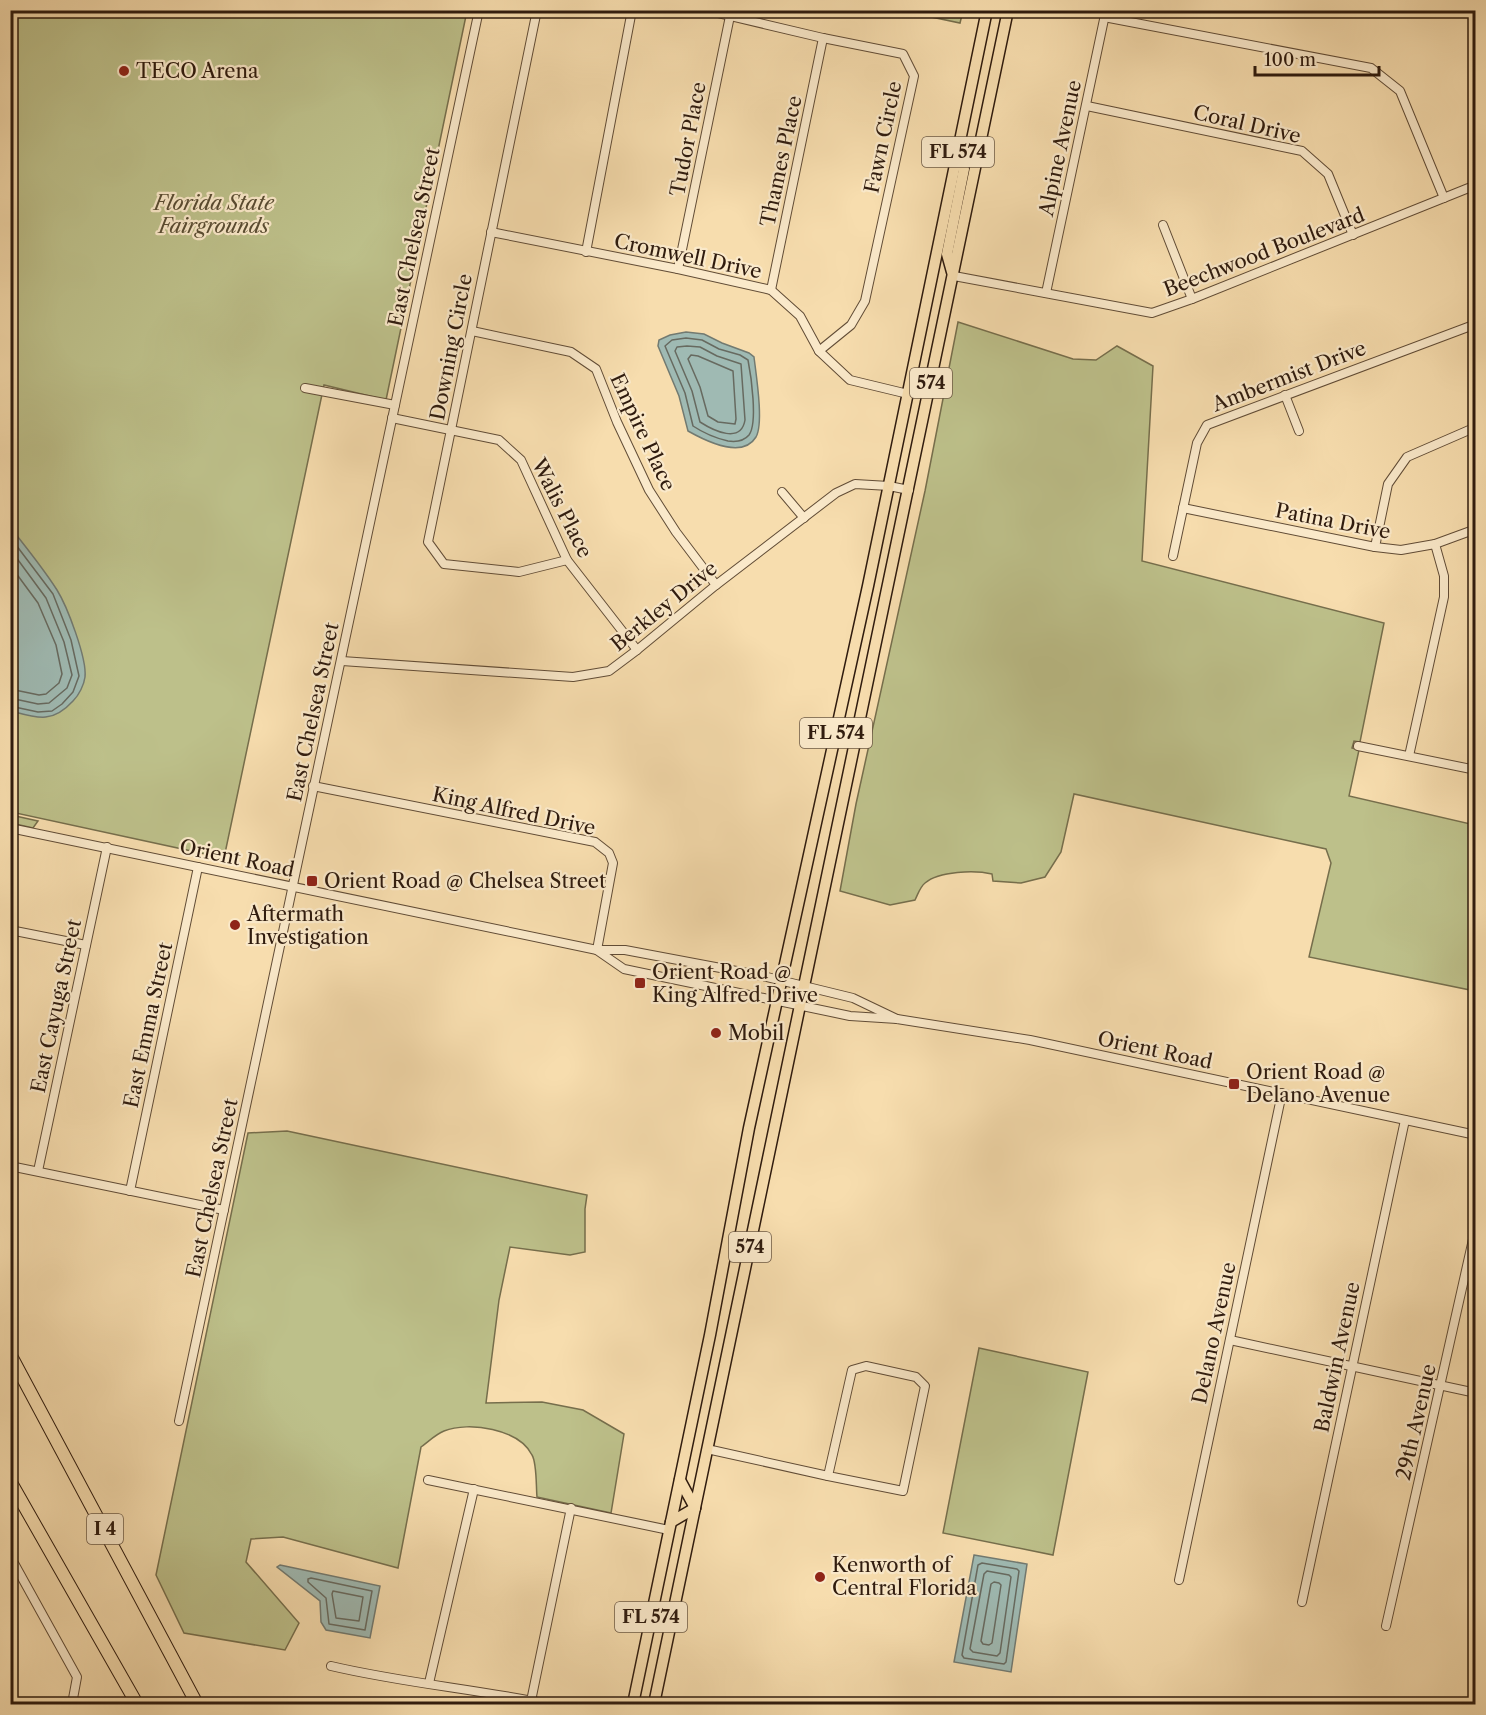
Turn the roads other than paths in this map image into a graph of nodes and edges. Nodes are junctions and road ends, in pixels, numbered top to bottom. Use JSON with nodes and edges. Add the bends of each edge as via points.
{"nodes":[{"id":1,"x":479,"y":10,"type":"edge"},
{"id":2,"x":537,"y":10,"type":"edge"},
{"id":3,"x":632,"y":10,"type":"edge"},
{"id":4,"x":705,"y":10,"type":"edge"},
{"id":5,"x":987,"y":10,"type":"edge"},
{"id":6,"x":1008,"y":10,"type":"edge"},
{"id":7,"x":1105,"y":14,"type":"edge"},
{"id":8,"x":730,"y":16,"type":"junction"},
{"id":9,"x":823,"y":38,"type":"junction"},
{"id":10,"x":1087,"y":106,"type":"junction"},
{"id":11,"x":957,"y":156,"type":"junction"},
{"id":12,"x":1476,"y":185,"type":"edge"},
{"id":13,"x":1444,"y":198,"type":"junction"},
{"id":14,"x":1163,"y":225,"type":"dead end"},
{"id":15,"x":491,"y":232,"type":"junction"},
{"id":16,"x":1353,"y":235,"type":"junction"},
{"id":17,"x":586,"y":252,"type":"junction"},
{"id":18,"x":678,"y":269,"type":"junction"},
{"id":19,"x":954,"y":276,"type":"junction"},
{"id":20,"x":771,"y":290,"type":"junction"},
{"id":21,"x":1046,"y":293,"type":"junction"},
{"id":22,"x":930,"y":294,"type":"junction"},
{"id":23,"x":1192,"y":299,"type":"junction"},
{"id":24,"x":1476,"y":324,"type":"edge"},
{"id":25,"x":472,"y":331,"type":"junction"},
{"id":26,"x":819,"y":351,"type":"junction"},
{"id":27,"x":305,"y":388,"type":"dead end"},
{"id":28,"x":908,"y":394,"type":"junction"},
{"id":29,"x":1285,"y":395,"type":"junction"},
{"id":30,"x":395,"y":405,"type":"junction"},
{"id":31,"x":393,"y":418,"type":"junction"},
{"id":32,"x":1476,"y":426,"type":"edge"},
{"id":33,"x":452,"y":430,"type":"junction"},
{"id":34,"x":1299,"y":431,"type":"dead end"},
{"id":35,"x":889,"y":486,"type":"junction"},
{"id":36,"x":909,"y":490,"type":"junction"},
{"id":37,"x":782,"y":492,"type":"dead end"},
{"id":38,"x":1183,"y":508,"type":"junction"},
{"id":39,"x":804,"y":518,"type":"junction"},
{"id":40,"x":1476,"y":529,"type":"edge"},
{"id":41,"x":1435,"y":544,"type":"junction"},
{"id":42,"x":1375,"y":547,"type":"junction"},
{"id":43,"x":1173,"y":556,"type":"dead end"},
{"id":44,"x":567,"y":560,"type":"junction"},
{"id":45,"x":716,"y":585,"type":"junction"},
{"id":46,"x":637,"y":650,"type":"junction"},
{"id":47,"x":342,"y":661,"type":"junction"},
{"id":48,"x":1358,"y":746,"type":"dead end"},
{"id":49,"x":1409,"y":756,"type":"junction"},
{"id":50,"x":1476,"y":770,"type":"edge"},
{"id":51,"x":313,"y":786,"type":"junction"},
{"id":52,"x":10,"y":828,"type":"edge"},
{"id":53,"x":107,"y":847,"type":"junction"},
{"id":54,"x":198,"y":867,"type":"junction"},
{"id":55,"x":292,"y":887,"type":"junction"},
{"id":56,"x":10,"y":930,"type":"edge"},
{"id":57,"x":86,"y":945,"type":"junction"},
{"id":58,"x":597,"y":950,"type":"junction"},
{"id":59,"x":782,"y":981,"type":"junction"},
{"id":60,"x":803,"y":986,"type":"junction"},
{"id":61,"x":777,"y":1001,"type":"junction"},
{"id":62,"x":799,"y":1005,"type":"junction"},
{"id":63,"x":897,"y":1019,"type":"junction"},
{"id":64,"x":1282,"y":1093,"type":"junction"},
{"id":65,"x":1405,"y":1119,"type":"junction"},
{"id":66,"x":1476,"y":1135,"type":"edge"},
{"id":67,"x":10,"y":1166,"type":"edge"},
{"id":68,"x":38,"y":1171,"type":"junction"},
{"id":69,"x":130,"y":1191,"type":"junction"},
{"id":70,"x":224,"y":1210,"type":"junction"},
{"id":71,"x":1476,"y":1226,"type":"edge"},
{"id":72,"x":1230,"y":1340,"type":"junction"},
{"id":73,"x":10,"y":1354,"type":"edge"},
{"id":74,"x":1352,"y":1366,"type":"junction"},
{"id":75,"x":1441,"y":1385,"type":"junction"},
{"id":76,"x":1476,"y":1393,"type":"edge"},
{"id":77,"x":179,"y":1421,"type":"dead end"},
{"id":78,"x":707,"y":1449,"type":"junction"},
{"id":79,"x":828,"y":1476,"type":"junction"},
{"id":80,"x":428,"y":1480,"type":"dead end"},
{"id":81,"x":680,"y":1480,"type":"junction"},
{"id":82,"x":10,"y":1481,"type":"edge"},
{"id":83,"x":474,"y":1489,"type":"junction"},
{"id":84,"x":571,"y":1508,"type":"junction"},
{"id":85,"x":695,"y":1508,"type":"junction"},
{"id":86,"x":670,"y":1526,"type":"junction"},
{"id":87,"x":10,"y":1556,"type":"edge"},
{"id":88,"x":1179,"y":1580,"type":"dead end"},
{"id":89,"x":1302,"y":1602,"type":"dead end"},
{"id":90,"x":1386,"y":1626,"type":"dead end"},
{"id":91,"x":331,"y":1666,"type":"dead end"},
{"id":92,"x":429,"y":1683,"type":"junction"},
{"id":93,"x":531,"y":1701,"type":"junction"},
{"id":94,"x":72,"y":1704,"type":"edge"},
{"id":95,"x":137,"y":1704,"type":"edge"},
{"id":96,"x":197,"y":1704,"type":"edge"},
{"id":97,"x":548,"y":1704,"type":"edge"},
{"id":98,"x":633,"y":1704,"type":"edge"},
{"id":99,"x":654,"y":1704,"type":"edge"}],
"edges":[{"from":1,"to":30,"type":"street","name":"East Chelsea Street"},
{"from":2,"to":15,"type":"street","name":"Downing Circle"},
{"from":3,"to":17,"type":"street"},
{"from":4,"to":8,"type":"street"},
{"from":5,"to":11,"type":"main road","number":"FL 574"},
{"from":6,"to":19,"type":"main road","number":"574"},
{"from":7,"to":10,"type":"street","name":"Alpine Avenue"},
{"from":7,"to":13,"type":"street","via":[[1371,68],[1400,91]]},
{"from":8,"to":9,"type":"street","name":"Fawn Circle"},
{"from":8,"to":18,"type":"street","name":"Tudor Place"},
{"from":9,"to":20,"type":"street","name":"Thames Place"},
{"from":9,"to":26,"type":"street","name":"Fawn Circle","via":[[903,54],[914,76],[865,301],[850,326]]},
{"from":10,"to":16,"type":"street","name":"Coral Drive","via":[[1302,151],[1328,174]]},
{"from":10,"to":21,"type":"street","name":"Alpine Avenue"},
{"from":11,"to":19,"type":"main road","via":[[964,169],[947,254]]},
{"from":11,"to":22,"type":"main road","number":"FL 574"},
{"from":12,"to":13,"type":"street","name":"Beechwood Boulevard"},
{"from":13,"to":16,"type":"street","name":"Beechwood Boulevard"},
{"from":14,"to":23,"type":"street"},
{"from":15,"to":17,"type":"street","name":"Cromwell Drive"},
{"from":15,"to":25,"type":"street","name":"Downing Circle"},
{"from":16,"to":23,"type":"street","name":"Beechwood Boulevard"},
{"from":17,"to":18,"type":"street","name":"Cromwell Drive"},
{"from":18,"to":20,"type":"street","name":"Cromwell Drive"},
{"from":19,"to":21,"type":"street","name":"Beechwood Boulevard"},
{"from":19,"to":22,"type":"main road"},
{"from":19,"to":36,"type":"main road","number":"574"},
{"from":20,"to":26,"type":"street","name":"Cromwell Drive","via":[[800,316]]},
{"from":21,"to":23,"type":"street","name":"Beechwood Boulevard","via":[[1152,313]]},
{"from":22,"to":28,"type":"main road","number":"FL 574"},
{"from":24,"to":29,"type":"street","name":"Ambermist Drive"},
{"from":25,"to":33,"type":"street","name":"Downing Circle"},
{"from":25,"to":45,"type":"street","name":"Empire Place","via":[[571,352],[596,369],[649,490]]},
{"from":26,"to":28,"type":"street","name":"Cromwell Drive","via":[[850,380]]},
{"from":27,"to":30,"type":"street"},
{"from":28,"to":35,"type":"main road","number":"FL 574"},
{"from":29,"to":34,"type":"street"},
{"from":29,"to":38,"type":"street","name":"Ambermist Drive","via":[[1207,425],[1197,443]]},
{"from":30,"to":31,"type":"street","name":"East Chelsea Street"},
{"from":31,"to":33,"type":"street","name":"Walis Place"},
{"from":31,"to":47,"type":"street","name":"East Chelsea Street"},
{"from":32,"to":42,"type":"street","via":[[1407,456],[1388,484]]},
{"from":33,"to":44,"type":"street","name":"Walis Place","via":[[499,440],[521,460]]},
{"from":33,"to":44,"type":"street","name":"Downing Circle","via":[[428,542],[444,564],[519,572]]},
{"from":35,"to":36,"type":"street","name":"Berkley Drive"},
{"from":35,"to":39,"type":"street","name":"Berkley Drive","via":[[855,484]]},
{"from":35,"to":59,"type":"main road","number":"FL 574"},
{"from":36,"to":60,"type":"main road","number":"574"},
{"from":37,"to":39,"type":"street"},
{"from":38,"to":42,"type":"street","name":"Patina Drive"},
{"from":38,"to":43,"type":"street","name":"Ambermist Drive"},
{"from":39,"to":45,"type":"street","name":"Berkley Drive"},
{"from":40,"to":41,"type":"street","name":"Patina Drive"},
{"from":41,"to":42,"type":"street","name":"Patina Drive","via":[[1401,550]]},
{"from":41,"to":49,"type":"street","via":[[1444,576],[1444,597]]},
{"from":44,"to":46,"type":"street","name":"Walis Place"},
{"from":45,"to":46,"type":"street","name":"Berkley Drive"},
{"from":46,"to":47,"type":"street","name":"Berkley Drive","via":[[609,671],[573,677]]},
{"from":47,"to":51,"type":"street","name":"East Chelsea Street"},
{"from":48,"to":49,"type":"street"},
{"from":49,"to":50,"type":"street"},
{"from":51,"to":55,"type":"street","name":"East Chelsea Street"},
{"from":51,"to":58,"type":"street","name":"King Alfred Drive","via":[[595,842],[609,853],[613,863]]},
{"from":52,"to":53,"type":"street","name":"Orient Road"},
{"from":53,"to":54,"type":"street","name":"Orient Road"},
{"from":53,"to":57,"type":"street","name":"East Cayuga Street"},
{"from":54,"to":55,"type":"street","name":"Orient Road"},
{"from":54,"to":69,"type":"street","name":"East Emma Street"},
{"from":55,"to":58,"type":"street","name":"Orient Road"},
{"from":55,"to":70,"type":"street","name":"East Chelsea Street"},
{"from":56,"to":57,"type":"street"},
{"from":57,"to":68,"type":"street","name":"East Cayuga Street"},
{"from":58,"to":59,"type":"street","name":"Orient Road","via":[[625,950]]},
{"from":58,"to":61,"type":"street","name":"Orient Road","via":[[624,969]]},
{"from":59,"to":60,"type":"street","name":"Orient Road"},
{"from":59,"to":61,"type":"main road","number":"FL 574"},
{"from":60,"to":62,"type":"main road","number":"574"},
{"from":60,"to":63,"type":"street","name":"Orient Road","via":[[853,998]]},
{"from":61,"to":62,"type":"street","name":"Orient Road"},
{"from":61,"to":81,"type":"main road","number":"FL 574"},
{"from":62,"to":63,"type":"street","name":"Orient Road","via":[[850,1016]]},
{"from":62,"to":78,"type":"main road","number":"574"},
{"from":63,"to":64,"type":"street","name":"Orient Road","via":[[1030,1040]]},
{"from":64,"to":65,"type":"street","name":"Orient Road"},
{"from":64,"to":72,"type":"street","name":"Delano Avenue"},
{"from":65,"to":66,"type":"street","name":"Orient Road"},
{"from":65,"to":74,"type":"street","name":"Baldwin Avenue"},
{"from":67,"to":68,"type":"street"},
{"from":68,"to":69,"type":"street"},
{"from":69,"to":70,"type":"street"},
{"from":70,"to":77,"type":"street","name":"East Chelsea Street"},
{"from":71,"to":75,"type":"street","name":"29th Avenue"},
{"from":72,"to":74,"type":"street"},
{"from":72,"to":88,"type":"street","name":"Delano Avenue"},
{"from":73,"to":96,"type":"highway","number":"I 4"},
{"from":74,"to":75,"type":"street"},
{"from":74,"to":89,"type":"street","name":"Baldwin Avenue"},
{"from":75,"to":76,"type":"street"},
{"from":75,"to":90,"type":"street","name":"29th Avenue"},
{"from":78,"to":79,"type":"street"},
{"from":78,"to":85,"type":"main road","number":"574"},
{"from":79,"to":79,"type":"street","via":[[903,1491],[925,1386],[916,1377],[866,1366],[852,1370]]},
{"from":80,"to":83,"type":"street"},
{"from":81,"to":85,"type":"main road"},
{"from":81,"to":86,"type":"main road","number":"FL 574"},
{"from":82,"to":95,"type":"highway"},
{"from":83,"to":84,"type":"street"},
{"from":83,"to":92,"type":"street"},
{"from":84,"to":86,"type":"street"},
{"from":84,"to":93,"type":"street"},
{"from":85,"to":86,"type":"main road"},
{"from":85,"to":99,"type":"main road","number":"574"},
{"from":86,"to":98,"type":"main road","number":"FL 574"},
{"from":87,"to":94,"type":"street","via":[[77,1677]]},
{"from":91,"to":92,"type":"street"},
{"from":92,"to":93,"type":"street"},
{"from":93,"to":97,"type":"street"}]}
